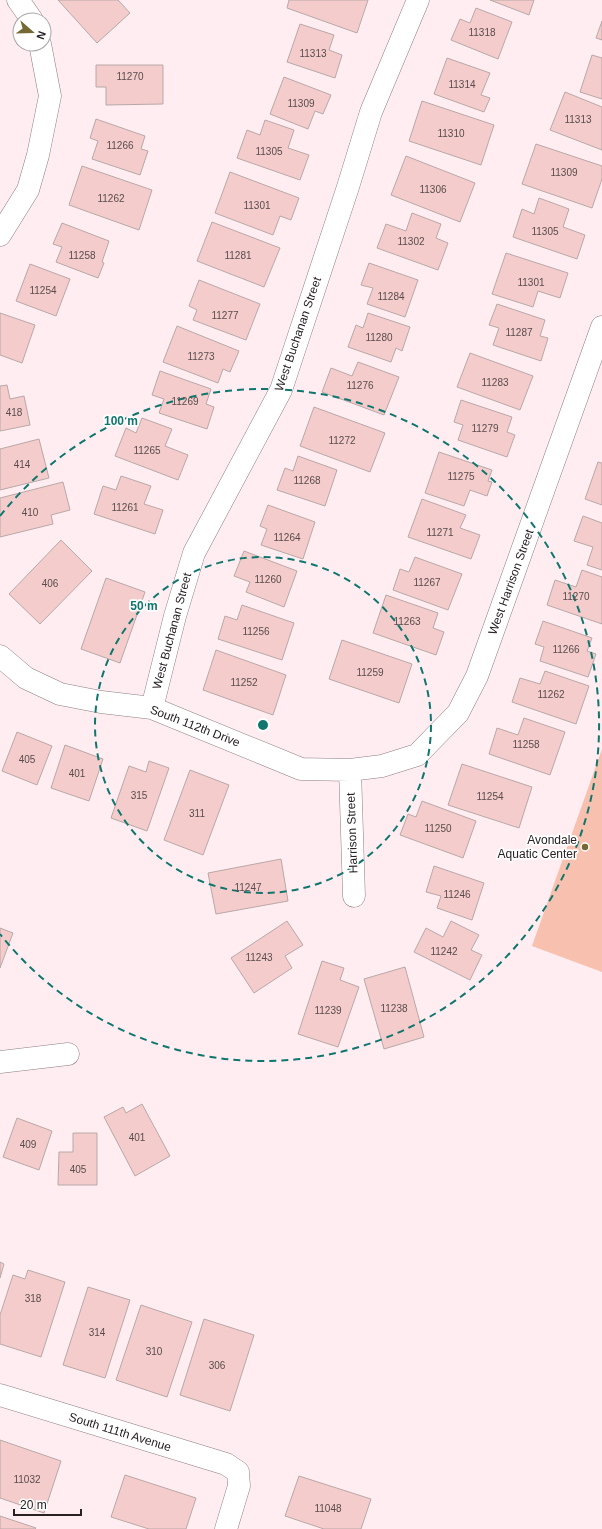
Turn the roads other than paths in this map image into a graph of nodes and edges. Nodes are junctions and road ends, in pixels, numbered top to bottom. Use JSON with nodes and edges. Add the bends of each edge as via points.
{"nodes":[{"id":1,"x":18,"y":0,"type":"edge"},
{"id":2,"x":418,"y":0,"type":"edge"},
{"id":3,"x":26,"y":12,"type":"edge"},
{"id":4,"x":42,"y":52,"type":"edge"},
{"id":5,"x":0,"y":235,"type":"edge"},
{"id":6,"x":602,"y":327,"type":"edge"},
{"id":7,"x":0,"y":656,"type":"edge"},
{"id":8,"x":152,"y":708,"type":"junction"},
{"id":9,"x":350,"y":770,"type":"junction"},
{"id":10,"x":354,"y":896,"type":"dead end"},
{"id":11,"x":68,"y":1054,"type":"dead end"},
{"id":12,"x":0,"y":1062,"type":"edge"},
{"id":13,"x":0,"y":1395,"type":"edge"},
{"id":14,"x":226,"y":1529,"type":"edge"}],
"edges":[{"from":1,"to":3,"type":"street"},
{"from":2,"to":8,"type":"street","name":"West Buchanan Street","via":[[371,112],[281,390],[194,553]]},
{"from":4,"to":5,"type":"street","via":[[50,96],[38,155],[28,190]]},
{"from":6,"to":9,"type":"street","name":"West Harrison Street","via":[[477,676],[458,713],[417,755],[382,766]]},
{"from":7,"to":8,"type":"street","name":"South 112th Drive","via":[[26,678],[60,694]]},
{"from":8,"to":9,"type":"street","name":"South 112th Drive","via":[[301,769]]},
{"from":9,"to":10,"type":"street","name":"Harrison Street"},
{"from":11,"to":12,"type":"street"},
{"from":13,"to":14,"type":"street","name":"South 111th Avenue","via":[[226,1464],[238,1472],[239,1486]]}]}
